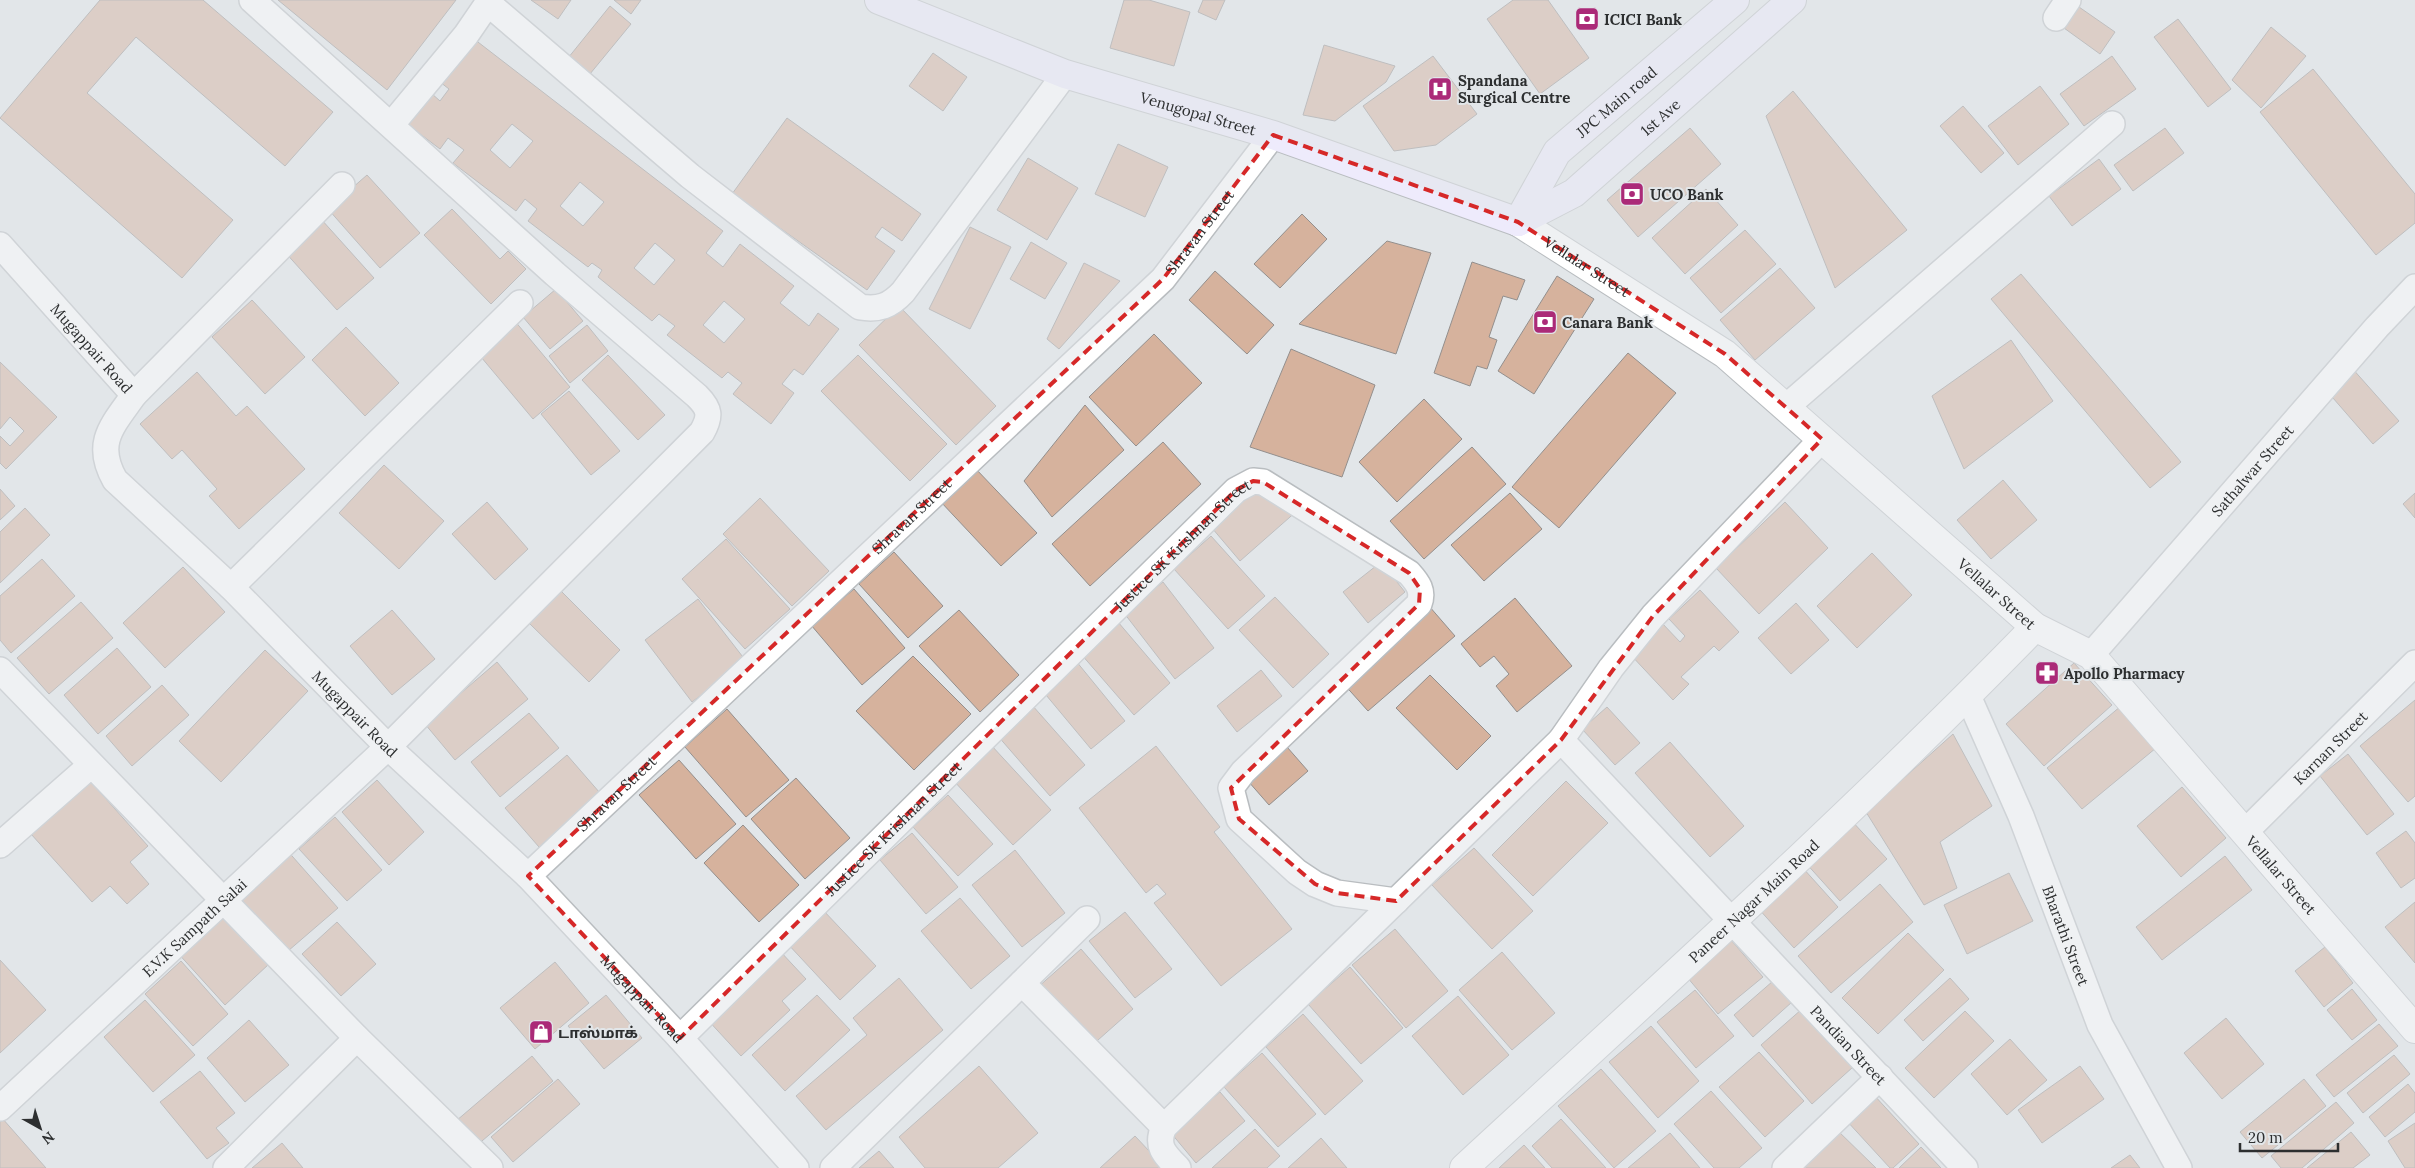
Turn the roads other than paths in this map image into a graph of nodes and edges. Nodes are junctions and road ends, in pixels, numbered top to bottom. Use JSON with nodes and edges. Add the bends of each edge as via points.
{"nodes":[{"id":1,"x":252,"y":0,"type":"edge"},
{"id":2,"x":879,"y":0,"type":"edge"},
{"id":3,"x":1735,"y":0,"type":"edge"},
{"id":4,"x":1792,"y":0,"type":"edge"},
{"id":5,"x":490,"y":2,"type":"edge"},
{"id":6,"x":1065,"y":74,"type":"junction"},
{"id":7,"x":392,"y":124,"type":"junction"},
{"id":8,"x":2112,"y":124,"type":"dead end"},
{"id":9,"x":1273,"y":135,"type":"junction"},
{"id":10,"x":342,"y":185,"type":"dead end"},
{"id":11,"x":1518,"y":222,"type":"junction"},
{"id":12,"x":0,"y":245,"type":"edge"},
{"id":13,"x":2415,"y":287,"type":"edge"},
{"id":14,"x":520,"y":303,"type":"dead end"},
{"id":15,"x":134,"y":395,"type":"junction"},
{"id":16,"x":1786,"y":407,"type":"junction"},
{"id":17,"x":1822,"y":439,"type":"junction"},
{"id":18,"x":231,"y":587,"type":"junction"},
{"id":19,"x":2035,"y":627,"type":"junction"},
{"id":20,"x":2091,"y":655,"type":"junction"},
{"id":21,"x":2415,"y":662,"type":"edge"},
{"id":22,"x":0,"y":670,"type":"edge"},
{"id":23,"x":1968,"y":696,"type":"junction"},
{"id":24,"x":1561,"y":740,"type":"junction"},
{"id":25,"x":388,"y":747,"type":"junction"},
{"id":26,"x":91,"y":765,"type":"junction"},
{"id":27,"x":2246,"y":832,"type":"junction"},
{"id":28,"x":0,"y":845,"type":"edge"},
{"id":29,"x":528,"y":876,"type":"junction"},
{"id":30,"x":224,"y":899,"type":"junction"},
{"id":31,"x":1396,"y":901,"type":"junction"},
{"id":32,"x":1087,"y":919,"type":"dead end"},
{"id":33,"x":1733,"y":920,"type":"junction"},
{"id":34,"x":1022,"y":983,"type":"junction"},
{"id":35,"x":2415,"y":1029,"type":"edge"},
{"id":36,"x":357,"y":1038,"type":"junction"},
{"id":37,"x":680,"y":1038,"type":"junction"},
{"id":38,"x":1880,"y":1077,"type":"junction"},
{"id":39,"x":0,"y":1108,"type":"edge"},
{"id":40,"x":1164,"y":1127,"type":"junction"},
{"id":41,"x":226,"y":1168,"type":"edge"},
{"id":42,"x":490,"y":1168,"type":"edge"},
{"id":43,"x":796,"y":1168,"type":"edge"},
{"id":44,"x":833,"y":1168,"type":"edge"},
{"id":45,"x":1178,"y":1168,"type":"edge"},
{"id":46,"x":1464,"y":1168,"type":"edge"},
{"id":47,"x":1784,"y":1168,"type":"edge"},
{"id":48,"x":1965,"y":1168,"type":"edge"},
{"id":49,"x":2179,"y":1168,"type":"edge"}],
"edges":[{"from":1,"to":7,"type":"street"},
{"from":2,"to":6,"type":"main road","name":"Venugopal Street"},
{"from":3,"to":11,"type":"main road","name":"JPC Main road","via":[[1557,152]]},
{"from":4,"to":11,"type":"main road","name":"1st Ave","via":[[1574,193]]},
{"from":5,"to":6,"type":"street","via":[[690,176],[860,307],[870,309],[885,307],[904,292]]},
{"from":5,"to":7,"type":"street"},
{"from":6,"to":9,"type":"main road","name":"Venugopal Street"},
{"from":7,"to":25,"type":"street","name":"E.V.K Sampath Salai","via":[[555,274],[697,396],[708,410],[709,420],[702,432]]},
{"from":8,"to":16,"type":"street"},
{"from":9,"to":11,"type":"main road","name":"Venugopal Street"},
{"from":9,"to":29,"type":"street","name":"Shravan Street","via":[[1163,279]]},
{"from":10,"to":15,"type":"street"},
{"from":11,"to":16,"type":"street","name":"Vellalar Street","via":[[1725,354]]},
{"from":12,"to":15,"type":"street","name":"Mugappair Road"},
{"from":13,"to":20,"type":"street","name":"Sathalwar Street","via":[[2376,327]]},
{"from":14,"to":18,"type":"street"},
{"from":15,"to":18,"type":"street","name":"Mugappair Road","via":[[113,425],[105,445],[106,464],[115,480]]},
{"from":16,"to":17,"type":"street","name":"Vellalar Street"},
{"from":17,"to":19,"type":"street","name":"Vellalar Street"},
{"from":17,"to":24,"type":"street","via":[[1653,616],[1611,668]]},
{"from":18,"to":25,"type":"street","name":"Mugappair Road"},
{"from":19,"to":20,"type":"street","name":"Vellalar Street"},
{"from":19,"to":23,"type":"street","name":"Paneer Nagar Main Road"},
{"from":20,"to":27,"type":"street","name":"Vellalar Street"},
{"from":21,"to":27,"type":"street","name":"Karnan Street"},
{"from":22,"to":26,"type":"street"},
{"from":23,"to":33,"type":"street","name":"Paneer Nagar Main Road"},
{"from":23,"to":49,"type":"street","name":"Bharathi Street","via":[[2022,816],[2100,1025]]},
{"from":24,"to":31,"type":"street"},
{"from":24,"to":33,"type":"street","name":"Pandian Street"},
{"from":25,"to":29,"type":"street","name":"Mugappair Road"},
{"from":25,"to":30,"type":"street","name":"E.V.K Sampath Salai"},
{"from":26,"to":28,"type":"street"},
{"from":26,"to":30,"type":"street"},
{"from":27,"to":35,"type":"street","name":"Vellalar Street"},
{"from":29,"to":37,"type":"street","name":"Mugappair Road"},
{"from":30,"to":36,"type":"street"},
{"from":30,"to":39,"type":"street","name":"E.V.K Sampath Salai"},
{"from":31,"to":37,"type":"street","name":"Justice SK Krishnan Street","via":[[1337,893],[1297,872],[1239,819],[1231,788],[1419,604],[1422,597],[1420,589],[1409,573],[1263,482],[1253,482],[1236,490]]},
{"from":31,"to":40,"type":"street"},
{"from":32,"to":34,"type":"street"},
{"from":33,"to":38,"type":"street","name":"Pandian Street"},
{"from":33,"to":46,"type":"street","name":"Paneer Nagar Main Road"},
{"from":34,"to":40,"type":"street"},
{"from":34,"to":44,"type":"street"},
{"from":36,"to":41,"type":"street"},
{"from":36,"to":42,"type":"street"},
{"from":37,"to":43,"type":"street","name":"Mugappair Road"},
{"from":38,"to":47,"type":"street"},
{"from":38,"to":48,"type":"street","name":"Pandian Street"},
{"from":40,"to":45,"type":"street","via":[[1159,1136],[1163,1152]]}]}
